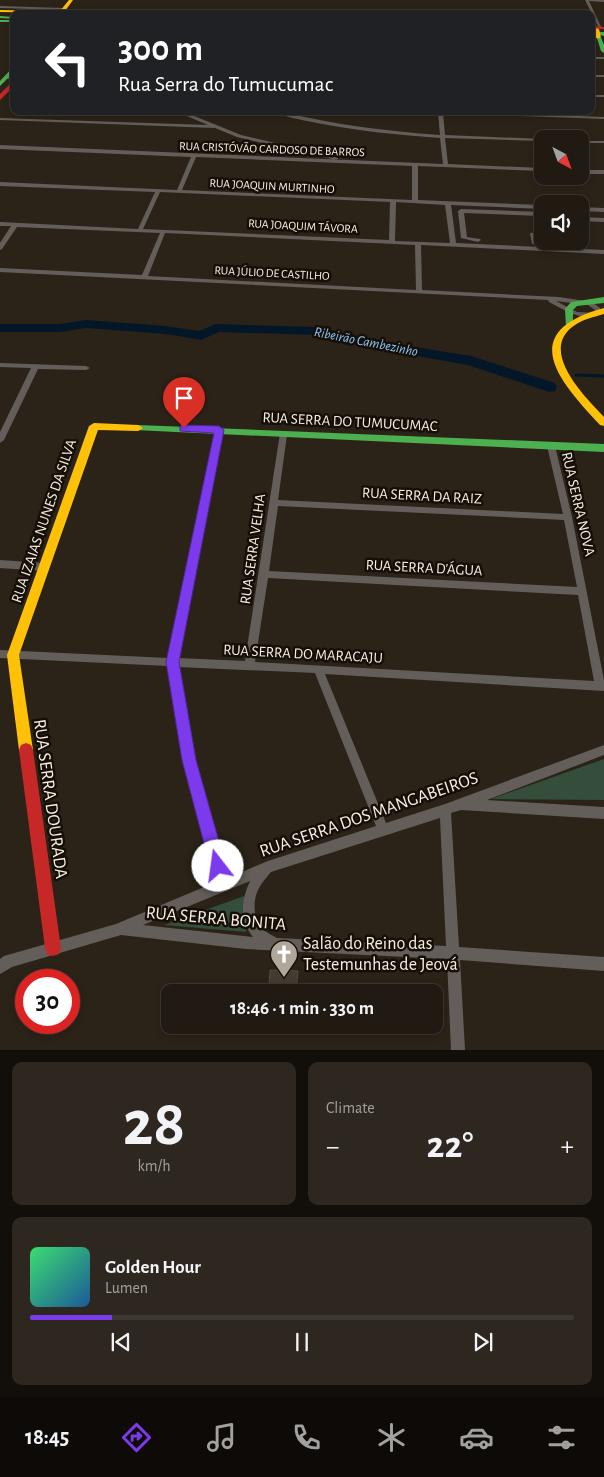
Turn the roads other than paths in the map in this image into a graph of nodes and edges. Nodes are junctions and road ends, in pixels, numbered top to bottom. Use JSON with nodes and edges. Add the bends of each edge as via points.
{"nodes":[{"id":1,"x":80,"y":0,"type":"edge"},
{"id":2,"x":587,"y":0,"type":"edge"},
{"id":3,"x":604,"y":1,"type":"edge"},
{"id":4,"x":0,"y":9,"type":"edge"},
{"id":5,"x":66,"y":10,"type":"edge"},
{"id":6,"x":595,"y":19,"type":"edge"},
{"id":7,"x":598,"y":33,"type":"edge"},
{"id":8,"x":604,"y":51,"type":"edge"},
{"id":9,"x":8,"y":80,"type":"edge"},
{"id":10,"x":0,"y":98,"type":"edge"},
{"id":11,"x":185,"y":115,"type":"edge"},
{"id":12,"x":290,"y":115,"type":"edge"},
{"id":13,"x":440,"y":115,"type":"edge"},
{"id":14,"x":522,"y":115,"type":"edge"},
{"id":15,"x":604,"y":118,"type":"edge"},
{"id":16,"x":0,"y":119,"type":"edge"},
{"id":17,"x":213,"y":128,"type":"junction"},
{"id":18,"x":442,"y":137,"type":"junction"},
{"id":19,"x":534,"y":140,"type":"edge"},
{"id":20,"x":589,"y":142,"type":"edge"},
{"id":21,"x":604,"y":142,"type":"edge"},
{"id":22,"x":276,"y":146,"type":"junction"},
{"id":23,"x":0,"y":147,"type":"edge"},
{"id":24,"x":194,"y":156,"type":"junction"},
{"id":25,"x":268,"y":160,"type":"junction"},
{"id":26,"x":363,"y":163,"type":"junction"},
{"id":27,"x":415,"y":166,"type":"junction"},
{"id":28,"x":446,"y":166,"type":"junction"},
{"id":29,"x":534,"y":170,"type":"edge"},
{"id":30,"x":589,"y":172,"type":"edge"},
{"id":31,"x":604,"y":172,"type":"edge"},
{"id":32,"x":0,"y":184,"type":"edge"},
{"id":33,"x":158,"y":191,"type":"junction"},
{"id":34,"x":179,"y":192,"type":"junction"},
{"id":35,"x":393,"y":201,"type":"junction"},
{"id":36,"x":415,"y":202,"type":"junction"},
{"id":37,"x":448,"y":203,"type":"junction"},
{"id":38,"x":534,"y":207,"type":"edge"},
{"id":39,"x":589,"y":209,"type":"edge"},
{"id":40,"x":604,"y":210,"type":"edge"},
{"id":41,"x":534,"y":214,"type":"edge"},
{"id":42,"x":589,"y":219,"type":"edge"},
{"id":43,"x":604,"y":220,"type":"edge"},
{"id":44,"x":450,"y":222,"type":"junction"},
{"id":45,"x":460,"y":222,"type":"junction"},
{"id":46,"x":0,"y":224,"type":"edge"},
{"id":47,"x":15,"y":225,"type":"junction"},
{"id":48,"x":140,"y":230,"type":"junction"},
{"id":49,"x":163,"y":232,"type":"junction"},
{"id":50,"x":534,"y":234,"type":"edge"},
{"id":51,"x":392,"y":242,"type":"junction"},
{"id":52,"x":418,"y":243,"type":"junction"},
{"id":53,"x":534,"y":243,"type":"joint"},
{"id":54,"x":453,"y":244,"type":"junction"},
{"id":55,"x":0,"y":248,"type":"edge"},
{"id":56,"x":604,"y":252,"type":"edge"},
{"id":57,"x":0,"y":270,"type":"edge"},
{"id":58,"x":144,"y":278,"type":"junction"},
{"id":59,"x":419,"y":291,"type":"junction"},
{"id":60,"x":543,"y":298,"type":"junction"},
{"id":61,"x":604,"y":300,"type":"edge"},
{"id":62,"x":583,"y":302,"type":"junction"},
{"id":63,"x":570,"y":311,"type":"junction"},
{"id":64,"x":599,"y":313,"type":"edge"},
{"id":65,"x":569,"y":325,"type":"junction"},
{"id":66,"x":0,"y":365,"type":"edge"},
{"id":67,"x":36,"y":366,"type":"junction"},
{"id":68,"x":86,"y":368,"type":"dead end"},
{"id":69,"x":604,"y":423,"type":"edge"},
{"id":70,"x":94,"y":426,"type":"joint"},
{"id":71,"x":219,"y":430,"type":"junction"},
{"id":72,"x":283,"y":435,"type":"junction"},
{"id":73,"x":0,"y":440,"type":"edge"},
{"id":74,"x":551,"y":446,"type":"junction"},
{"id":75,"x":604,"y":448,"type":"edge"},
{"id":76,"x":274,"y":503,"type":"junction"},
{"id":77,"x":568,"y":517,"type":"junction"},
{"id":78,"x":0,"y":564,"type":"edge"},
{"id":79,"x":44,"y":567,"type":"junction"},
{"id":80,"x":264,"y":574,"type":"junction"},
{"id":81,"x":582,"y":591,"type":"junction"},
{"id":82,"x":0,"y":654,"type":"edge"},
{"id":83,"x":13,"y":655,"type":"junction"},
{"id":84,"x":172,"y":662,"type":"junction"},
{"id":85,"x":249,"y":666,"type":"junction"},
{"id":86,"x":318,"y":669,"type":"junction"},
{"id":87,"x":602,"y":686,"type":"edge"},
{"id":88,"x":604,"y":750,"type":"edge"},
{"id":89,"x":457,"y":804,"type":"junction"},
{"id":90,"x":445,"y":810,"type":"junction"},
{"id":91,"x":604,"y":813,"type":"edge"},
{"id":92,"x":383,"y":830,"type":"junction"},
{"id":93,"x":268,"y":867,"type":"junction"},
{"id":94,"x":223,"y":884,"type":"junction"},
{"id":95,"x":121,"y":928,"type":"junction"},
{"id":96,"x":273,"y":943,"type":"junction"},
{"id":97,"x":53,"y":948,"type":"junction"},
{"id":98,"x":454,"y":953,"type":"junction"},
{"id":99,"x":3,"y":962,"type":"edge"},
{"id":100,"x":604,"y":964,"type":"edge"},
{"id":101,"x":458,"y":1050,"type":"edge"}],
"edges":[{"from":1,"to":5,"type":"main road"},
{"from":2,"to":3,"type":"street"},
{"from":4,"to":5,"type":"main road"},
{"from":6,"to":7,"type":"street"},
{"from":7,"to":8,"type":"main road"},
{"from":9,"to":10,"type":"main road"},
{"from":11,"to":17,"type":"street"},
{"from":12,"to":18,"type":"street","via":[[339,127]]},
{"from":13,"to":18,"type":"street"},
{"from":14,"to":15,"type":"street"},
{"from":16,"to":17,"type":"street"},
{"from":17,"to":22,"type":"street"},
{"from":18,"to":19,"type":"street"},
{"from":18,"to":28,"type":"street"},
{"from":20,"to":21,"type":"street"},
{"from":22,"to":25,"type":"street"},
{"from":22,"to":26,"type":"street"},
{"from":23,"to":24,"type":"street","name":"RUA CRISTÓVÃO CARDOSO DE BARROS"},
{"from":24,"to":25,"type":"street","name":"RUA CRISTÓVÃO CARDOSO DE BARROS"},
{"from":24,"to":34,"type":"street"},
{"from":25,"to":26,"type":"street","name":"RUA CRISTÓVÃO CARDOSO DE BARROS"},
{"from":26,"to":27,"type":"street","name":"RUA CRISTÓVÃO CARDOSO DE BARROS"},
{"from":27,"to":28,"type":"street","name":"RUA CRISTÓVÃO CARDOSO DE BARROS"},
{"from":27,"to":36,"type":"street"},
{"from":28,"to":29,"type":"street","name":"RUA CRISTÓVÃO CARDOSO DE BARROS"},
{"from":30,"to":31,"type":"street"},
{"from":32,"to":33,"type":"street","name":"RUA JOAQUIN MURTINHO"},
{"from":33,"to":34,"type":"street","name":"RUA JOAQUIN MURTINHO"},
{"from":33,"to":48,"type":"street"},
{"from":34,"to":35,"type":"street","name":"RUA JOAQUIN MURTINHO"},
{"from":35,"to":36,"type":"street","name":"RUA JOAQUIN MURTINHO"},
{"from":35,"to":51,"type":"street"},
{"from":36,"to":37,"type":"street","name":"RUA JOAQUIN MURTINHO"},
{"from":37,"to":38,"type":"street","name":"RUA JOAQUIN MURTINHO"},
{"from":37,"to":44,"type":"street"},
{"from":39,"to":40,"type":"street"},
{"from":41,"to":45,"type":"street","via":[[463,210],[459,213]]},
{"from":42,"to":43,"type":"street"},
{"from":44,"to":45,"type":"street"},
{"from":44,"to":54,"type":"street"},
{"from":45,"to":53,"type":"street","via":[[462,235],[468,239]]},
{"from":46,"to":47,"type":"street","name":"RUA JOAQUIM TÁVORA"},
{"from":47,"to":48,"type":"street","name":"RUA JOAQUIM TÁVORA"},
{"from":47,"to":55,"type":"street"},
{"from":48,"to":49,"type":"street","name":"RUA JOAQUIM TÁVORA"},
{"from":49,"to":51,"type":"street","name":"RUA JOAQUIM TÁVORA"},
{"from":49,"to":58,"type":"street"},
{"from":50,"to":53,"type":"street"},
{"from":51,"to":52,"type":"street","name":"RUA JOAQUIM TÁVORA"},
{"from":52,"to":54,"type":"street","name":"RUA JOAQUIM TÁVORA"},
{"from":52,"to":59,"type":"street"},
{"from":54,"to":56,"type":"street","name":"RUA JOAQUIM TÁVORA"},
{"from":57,"to":58,"type":"street","name":"RUA JÚLIO DE CASTILHO"},
{"from":58,"to":59,"type":"street","name":"RUA JÚLIO DE CASTILHO"},
{"from":59,"to":60,"type":"street","name":"RUA JÚLIO DE CASTILHO"},
{"from":60,"to":62,"type":"street","name":"RUA JÚLIO DE CASTILHO"},
{"from":60,"to":63,"type":"street","name":"RUA JÚLIO DE CASTILHO"},
{"from":61,"to":62,"type":"main road"},
{"from":62,"to":63,"type":"main road","via":[[574,304]]},
{"from":62,"to":64,"type":"street","via":[[595,306]]},
{"from":63,"to":64,"type":"street","name":"RUA JÚLIO DE CASTILHO","via":[[582,315]]},
{"from":63,"to":65,"type":"main road"},
{"from":64,"to":65,"type":"main road"},
{"from":65,"to":69,"type":"main road","via":[[557,342],[558,364]]},
{"from":66,"to":67,"type":"street"},
{"from":67,"to":68,"type":"street"},
{"from":67,"to":73,"type":"street"},
{"from":70,"to":71,"type":"main road","name":"RUA SERRA DO TUMUCUMAC"},
{"from":70,"to":79,"type":"main road","name":"RUA IZAIAS NUNES DA SILVA"},
{"from":71,"to":72,"type":"main road","name":"RUA SERRA DO TUMUCUMAC"},
{"from":71,"to":84,"type":"street"},
{"from":72,"to":74,"type":"main road","name":"RUA SERRA DO TUMUCUMAC"},
{"from":72,"to":76,"type":"street","name":"RUA SERRA VELHA"},
{"from":74,"to":75,"type":"main road","name":"RUA SERRA DO TUMUCUMAC"},
{"from":74,"to":77,"type":"street","name":"RUA SERRA NOVA"},
{"from":76,"to":77,"type":"street","name":"RUA SERRA DA RAIZ"},
{"from":76,"to":80,"type":"street","name":"RUA SERRA VELHA"},
{"from":77,"to":81,"type":"street","name":"RUA SERRA NOVA"},
{"from":78,"to":79,"type":"street"},
{"from":79,"to":83,"type":"main road","name":"RUA IZAIAS NUNES DA SILVA"},
{"from":80,"to":81,"type":"street","name":"RUA SERRA D'ÁGUA"},
{"from":80,"to":85,"type":"street","name":"RUA SERRA VELHA"},
{"from":81,"to":87,"type":"street","name":"RUA SERRA NOVA"},
{"from":82,"to":83,"type":"street","name":"RUA SERRA DO MARACAJU"},
{"from":83,"to":84,"type":"street","name":"RUA SERRA DO MARACAJU"},
{"from":83,"to":97,"type":"main road","name":"RUA SERRA DOURADA"},
{"from":84,"to":85,"type":"street","name":"RUA SERRA DO MARACAJU"},
{"from":84,"to":94,"type":"street","via":[[189,760]]},
{"from":85,"to":86,"type":"street","name":"RUA SERRA DO MARACAJU"},
{"from":86,"to":87,"type":"street","name":"RUA SERRA DO MARACAJU"},
{"from":86,"to":92,"type":"street"},
{"from":88,"to":89,"type":"street","name":"RUA SERRA DOS MANGABEIROS"},
{"from":89,"to":90,"type":"street","name":"RUA SERRA DOS MANGABEIROS"},
{"from":89,"to":91,"type":"street"},
{"from":90,"to":92,"type":"street","name":"RUA SERRA DOS MANGABEIROS"},
{"from":90,"to":98,"type":"street"},
{"from":92,"to":93,"type":"street","name":"RUA SERRA DOS MANGABEIROS"},
{"from":93,"to":94,"type":"street","name":"RUA SERRA DOS MANGABEIROS"},
{"from":93,"to":96,"type":"street","via":[[253,885],[248,914],[259,934]]},
{"from":94,"to":95,"type":"street","name":"RUA SERRA DOS MANGABEIROS"},
{"from":95,"to":96,"type":"street","name":"RUA SERRA BONITA","via":[[246,943]]},
{"from":95,"to":97,"type":"street","name":"RUA SERRA BONITA"},
{"from":96,"to":98,"type":"street","name":"RUA SERRA BONITA"},
{"from":97,"to":99,"type":"street","name":"RUA SERRA BONITA"},
{"from":98,"to":100,"type":"street","name":"RUA SERRA BONITA"},
{"from":98,"to":101,"type":"street"}]}
